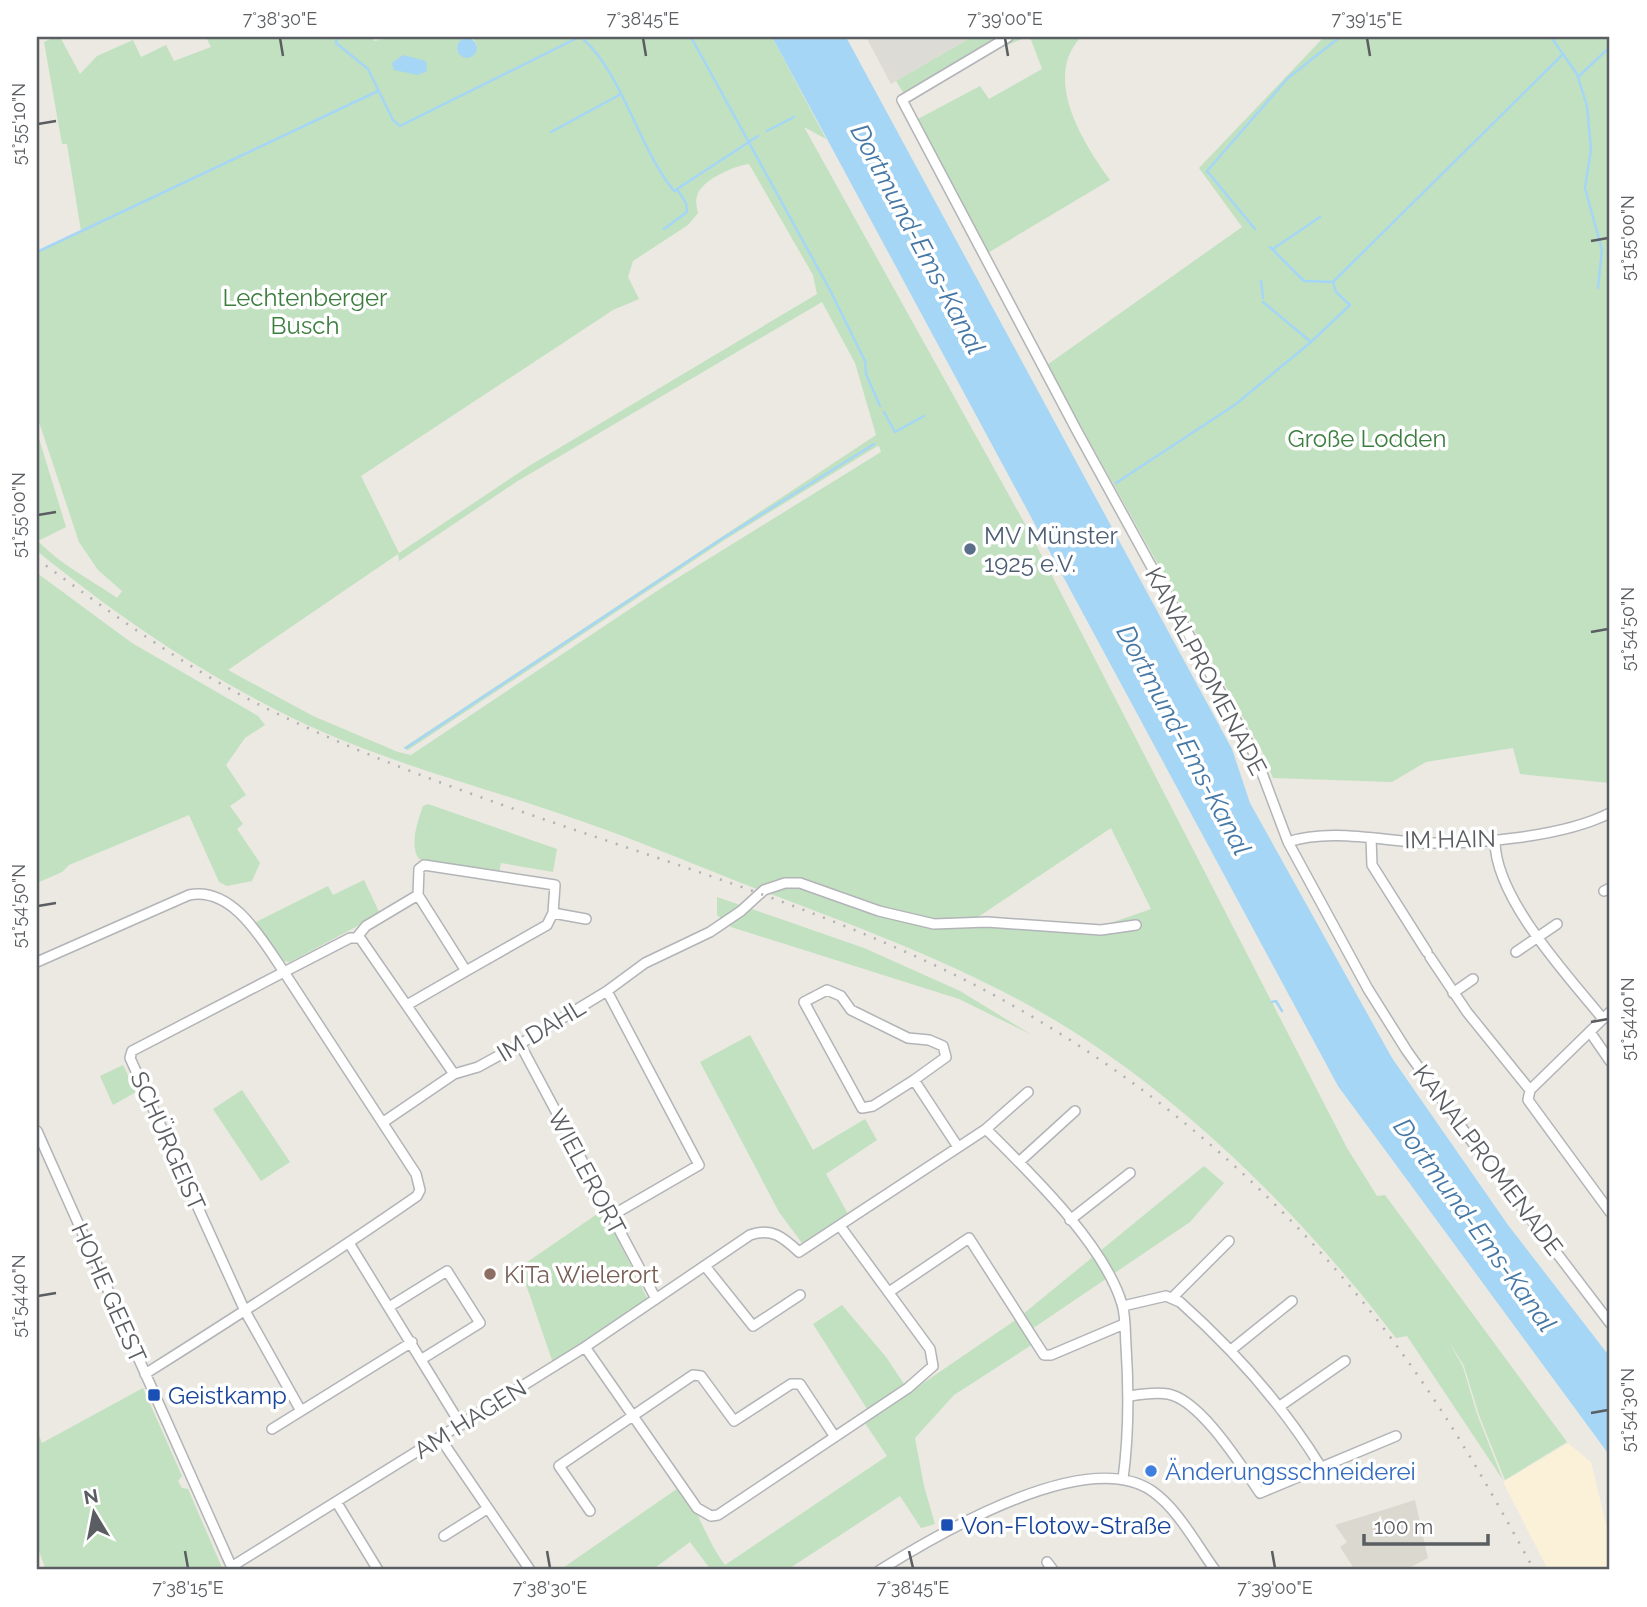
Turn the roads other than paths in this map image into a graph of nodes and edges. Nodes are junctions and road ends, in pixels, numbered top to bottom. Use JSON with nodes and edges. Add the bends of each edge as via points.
{"nodes":[{"id":1,"x":1008,"y":37,"type":"edge"},
{"id":2,"x":1610,"y":813,"type":"edge"},
{"id":3,"x":1371,"y":838,"type":"junction"},
{"id":4,"x":1495,"y":841,"type":"junction"},
{"id":5,"x":1287,"y":842,"type":"junction"},
{"id":6,"x":418,"y":895,"type":"junction"},
{"id":7,"x":554,"y":913,"type":"junction"},
{"id":8,"x":586,"y":919,"type":"dead end"},
{"id":9,"x":1557,"y":924,"type":"dead end"},
{"id":10,"x":1136,"y":925,"type":"dead end"},
{"id":11,"x":357,"y":937,"type":"junction"},
{"id":12,"x":1538,"y":938,"type":"junction"},
{"id":13,"x":1516,"y":952,"type":"dead end"},
{"id":14,"x":37,"y":962,"type":"edge"},
{"id":15,"x":466,"y":971,"type":"junction"},
{"id":16,"x":284,"y":972,"type":"junction"},
{"id":17,"x":1474,"y":979,"type":"dead end"},
{"id":18,"x":607,"y":990,"type":"junction"},
{"id":19,"x":1453,"y":993,"type":"junction"},
{"id":20,"x":407,"y":1005,"type":"junction"},
{"id":21,"x":1606,"y":1016,"type":"edge"},
{"id":22,"x":1590,"y":1032,"type":"junction"},
{"id":23,"x":520,"y":1044,"type":"junction"},
{"id":24,"x":1610,"y":1061,"type":"edge"},
{"id":25,"x":454,"y":1074,"type":"junction"},
{"id":26,"x":914,"y":1080,"type":"junction"},
{"id":27,"x":1530,"y":1090,"type":"junction"},
{"id":28,"x":1028,"y":1092,"type":"dead end"},
{"id":29,"x":1076,"y":1111,"type":"dead end"},
{"id":30,"x":384,"y":1121,"type":"junction"},
{"id":31,"x":986,"y":1129,"type":"junction"},
{"id":32,"x":37,"y":1131,"type":"edge"},
{"id":33,"x":958,"y":1147,"type":"junction"},
{"id":34,"x":1019,"y":1162,"type":"junction"},
{"id":35,"x":1130,"y":1173,"type":"dead end"},
{"id":36,"x":1610,"y":1213,"type":"edge"},
{"id":37,"x":611,"y":1216,"type":"junction"},
{"id":38,"x":1070,"y":1220,"type":"junction"},
{"id":39,"x":840,"y":1226,"type":"junction"},
{"id":40,"x":1229,"y":1241,"type":"dead end"},
{"id":41,"x":349,"y":1243,"type":"junction"},
{"id":42,"x":705,"y":1266,"type":"junction"},
{"id":43,"x":889,"y":1292,"type":"junction"},
{"id":44,"x":800,"y":1295,"type":"dead end"},
{"id":45,"x":1173,"y":1297,"type":"junction"},
{"id":46,"x":656,"y":1299,"type":"junction"},
{"id":47,"x":1292,"y":1301,"type":"dead end"},
{"id":48,"x":1123,"y":1306,"type":"junction"},
{"id":49,"x":389,"y":1307,"type":"junction"},
{"id":50,"x":245,"y":1311,"type":"junction"},
{"id":51,"x":1610,"y":1323,"type":"edge"},
{"id":52,"x":1124,"y":1324,"type":"junction"},
{"id":53,"x":412,"y":1342,"type":"junction"},
{"id":54,"x":585,"y":1347,"type":"junction"},
{"id":55,"x":1231,"y":1350,"type":"junction"},
{"id":56,"x":422,"y":1359,"type":"junction"},
{"id":57,"x":1345,"y":1361,"type":"dead end"},
{"id":58,"x":145,"y":1374,"type":"junction"},
{"id":59,"x":1130,"y":1396,"type":"junction"},
{"id":60,"x":1280,"y":1406,"type":"junction"},
{"id":61,"x":301,"y":1411,"type":"junction"},
{"id":62,"x":632,"y":1417,"type":"junction"},
{"id":63,"x":461,"y":1425,"type":"junction"},
{"id":64,"x":272,"y":1429,"type":"dead end"},
{"id":65,"x":1396,"y":1436,"type":"dead end"},
{"id":66,"x":835,"y":1437,"type":"junction"},
{"id":67,"x":440,"y":1438,"type":"junction"},
{"id":68,"x":1321,"y":1467,"type":"junction"},
{"id":69,"x":1123,"y":1479,"type":"junction"},
{"id":70,"x":337,"y":1503,"type":"junction"},
{"id":71,"x":487,"y":1509,"type":"junction"},
{"id":72,"x":590,"y":1511,"type":"dead end"},
{"id":73,"x":443,"y":1536,"type":"dead end"},
{"id":74,"x":232,"y":1569,"type":"edge"},
{"id":75,"x":1210,"y":1569,"type":"edge"},
{"id":76,"x":378,"y":1570,"type":"edge"},
{"id":77,"x":530,"y":1570,"type":"edge"},
{"id":78,"x":880,"y":1570,"type":"edge"}],
"edges":[{"from":1,"to":5,"type":"street","name":"KANALPROMENADE","via":[[902,100],[1256,757]]},
{"from":2,"to":4,"type":"street","name":"IM HAIN"},
{"from":3,"to":4,"type":"street","name":"IM HAIN"},
{"from":3,"to":5,"type":"street","name":"IM HAIN","via":[[1306,837]]},
{"from":3,"to":19,"type":"street","via":[[1372,865]]},
{"from":4,"to":12,"type":"street","via":[[1500,873]]},
{"from":5,"to":51,"type":"street","name":"KANALPROMENADE","via":[[1407,1051]]},
{"from":6,"to":7,"type":"street","via":[[419,869],[424,865],[555,885]]},
{"from":6,"to":11,"type":"street","via":[[366,926]]},
{"from":6,"to":15,"type":"street"},
{"from":7,"to":8,"type":"street"},
{"from":7,"to":15,"type":"street","via":[[547,925]]},
{"from":9,"to":12,"type":"street"},
{"from":10,"to":18,"type":"street","name":"IM DAHL","via":[[1101,930],[988,922],[934,924],[879,911],[800,883],[785,883],[764,890],[710,932],[645,962]]},
{"from":11,"to":16,"type":"street"},
{"from":11,"to":20,"type":"street"},
{"from":12,"to":13,"type":"street"},
{"from":12,"to":21,"type":"street"},
{"from":14,"to":16,"type":"street","via":[[188,895],[203,893],[242,916]]},
{"from":15,"to":20,"type":"street"},
{"from":16,"to":30,"type":"street"},
{"from":16,"to":50,"type":"street","name":"SCHÜRGEIST","via":[[130,1054]]},
{"from":17,"to":19,"type":"street"},
{"from":18,"to":23,"type":"street","name":"IM DAHL"},
{"from":18,"to":37,"type":"street","via":[[699,1164]]},
{"from":19,"to":27,"type":"street"},
{"from":20,"to":25,"type":"street"},
{"from":21,"to":22,"type":"street"},
{"from":22,"to":24,"type":"street"},
{"from":22,"to":27,"type":"street"},
{"from":23,"to":25,"type":"street","name":"IM DAHL","via":[[478,1067]]},
{"from":23,"to":37,"type":"street","name":"WIELERORT"},
{"from":25,"to":30,"type":"street"},
{"from":26,"to":26,"type":"street","via":[[946,1057],[943,1046],[908,1038],[851,1010],[841,996],[827,990],[804,1002],[862,1108],[873,1107]]},
{"from":26,"to":33,"type":"street"},
{"from":27,"to":36,"type":"street","via":[[1528,1100]]},
{"from":28,"to":31,"type":"street","name":"AM HAGEN"},
{"from":29,"to":34,"type":"street"},
{"from":30,"to":41,"type":"street","via":[[416,1174],[420,1190]]},
{"from":31,"to":33,"type":"street","name":"AM HAGEN"},
{"from":31,"to":34,"type":"street"},
{"from":32,"to":58,"type":"street","name":"HOHE GEEST"},
{"from":33,"to":39,"type":"street","name":"AM HAGEN"},
{"from":34,"to":38,"type":"street"},
{"from":35,"to":38,"type":"street"},
{"from":37,"to":46,"type":"street","name":"WIELERORT"},
{"from":38,"to":48,"type":"street","via":[[1102,1260]]},
{"from":39,"to":42,"type":"street","name":"AM HAGEN","via":[[799,1252],[779,1234],[759,1232]]},
{"from":39,"to":43,"type":"street"},
{"from":40,"to":45,"type":"street"},
{"from":41,"to":49,"type":"street"},
{"from":41,"to":50,"type":"street"},
{"from":42,"to":44,"type":"street","via":[[752,1326]]},
{"from":42,"to":46,"type":"street","name":"AM HAGEN"},
{"from":43,"to":52,"type":"street","via":[[969,1238],[1044,1355]]},
{"from":43,"to":66,"type":"street","via":[[930,1349],[933,1366]]},
{"from":45,"to":48,"type":"street","via":[[1152,1297]]},
{"from":45,"to":55,"type":"street"},
{"from":46,"to":54,"type":"street","name":"AM HAGEN"},
{"from":47,"to":55,"type":"street"},
{"from":48,"to":52,"type":"street"},
{"from":49,"to":53,"type":"street"},
{"from":49,"to":56,"type":"street","via":[[447,1271],[480,1323]]},
{"from":50,"to":58,"type":"street"},
{"from":50,"to":61,"type":"street"},
{"from":52,"to":59,"type":"street"},
{"from":53,"to":56,"type":"street"},
{"from":53,"to":61,"type":"street"},
{"from":54,"to":62,"type":"street"},
{"from":54,"to":63,"type":"street","name":"AM HAGEN"},
{"from":55,"to":60,"type":"street"},
{"from":56,"to":63,"type":"street"},
{"from":57,"to":60,"type":"street"},
{"from":58,"to":74,"type":"street","name":"HOHE GEEST"},
{"from":59,"to":68,"type":"street","via":[[1170,1394],[1185,1402],[1225,1444],[1260,1493]]},
{"from":59,"to":69,"type":"street"},
{"from":60,"to":68,"type":"street"},
{"from":61,"to":64,"type":"street"},
{"from":62,"to":66,"type":"street","via":[[697,1508],[718,1516]]},
{"from":62,"to":66,"type":"street","via":[[698,1374],[734,1421],[796,1383]]},
{"from":62,"to":72,"type":"street","via":[[559,1466]]},
{"from":63,"to":67,"type":"street","name":"AM HAGEN"},
{"from":65,"to":68,"type":"street"},
{"from":67,"to":70,"type":"street","name":"AM HAGEN"},
{"from":67,"to":71,"type":"street"},
{"from":69,"to":75,"type":"street","via":[[1160,1497]]},
{"from":69,"to":78,"type":"street","via":[[1076,1480],[1023,1497],[940,1534]]},
{"from":70,"to":74,"type":"street","name":"AM HAGEN"},
{"from":70,"to":76,"type":"street"},
{"from":71,"to":73,"type":"street"},
{"from":71,"to":77,"type":"street"}]}
